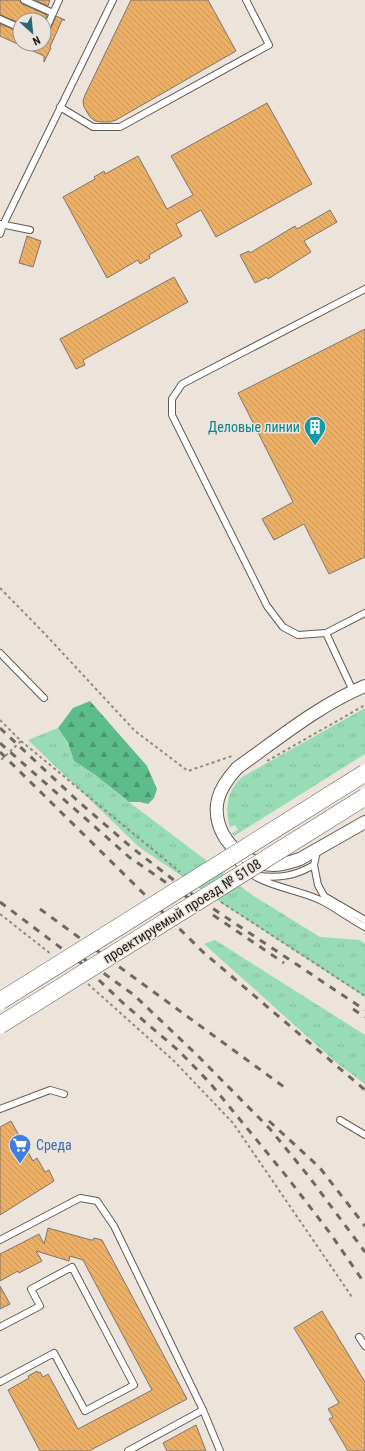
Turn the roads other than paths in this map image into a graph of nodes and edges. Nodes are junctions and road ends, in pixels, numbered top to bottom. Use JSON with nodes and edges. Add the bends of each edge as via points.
{"nodes":[{"id":1,"x":24,"y":0,"type":"edge"},
{"id":2,"x":59,"y":0,"type":"edge"},
{"id":3,"x":113,"y":0,"type":"edge"},
{"id":4,"x":246,"y":0,"type":"edge"},
{"id":5,"x":53,"y":13,"type":"joint"},
{"id":6,"x":0,"y":20,"type":"edge"},
{"id":7,"x":12,"y":25,"type":"edge"},
{"id":8,"x":60,"y":107,"type":"junction"},
{"id":9,"x":1,"y":225,"type":"edge"},
{"id":10,"x":30,"y":230,"type":"dead end"},
{"id":11,"x":0,"y":234,"type":"edge"},
{"id":12,"x":365,"y":289,"type":"edge"},
{"id":13,"x":365,"y":613,"type":"edge"},
{"id":14,"x":326,"y":633,"type":"junction"},
{"id":15,"x":0,"y":653,"type":"edge"},
{"id":16,"x":365,"y":686,"type":"edge"},
{"id":17,"x":353,"y":691,"type":"junction"},
{"id":18,"x":44,"y":698,"type":"dead end"},
{"id":19,"x":365,"y":774,"type":"edge"},
{"id":20,"x":365,"y":797,"type":"edge"},
{"id":21,"x":365,"y":822,"type":"edge"},
{"id":22,"x":226,"y":840,"type":"junction"},
{"id":23,"x":318,"y":849,"type":"junction"},
{"id":24,"x":314,"y":865,"type":"junction"},
{"id":25,"x":254,"y":876,"type":"junction"},
{"id":26,"x":365,"y":920,"type":"edge"},
{"id":27,"x":365,"y":927,"type":"edge"},
{"id":28,"x":0,"y":1001,"type":"edge"},
{"id":29,"x":0,"y":1025,"type":"edge"},
{"id":30,"x":64,"y":1094,"type":"dead end"},
{"id":31,"x":0,"y":1110,"type":"edge"},
{"id":32,"x":340,"y":1120,"type":"dead end"},
{"id":33,"x":365,"y":1135,"type":"edge"},
{"id":34,"x":0,"y":1240,"type":"edge"},
{"id":35,"x":0,"y":1327,"type":"edge"},
{"id":36,"x":359,"y":1337,"type":"dead end"},
{"id":37,"x":365,"y":1346,"type":"edge"},
{"id":38,"x":0,"y":1382,"type":"edge"},
{"id":39,"x":202,"y":1410,"type":"junction"},
{"id":40,"x":128,"y":1451,"type":"edge"},
{"id":41,"x":220,"y":1451,"type":"edge"}],
"edges":[{"from":1,"to":5,"type":"lane"},
{"from":2,"to":5,"type":"lane"},
{"from":3,"to":8,"type":"lane"},
{"from":4,"to":8,"type":"lane","via":[[269,45],[120,127],[93,127]]},
{"from":6,"to":7,"type":"lane"},
{"from":8,"to":9,"type":"lane"},
{"from":9,"to":10,"type":"lane"},
{"from":9,"to":11,"type":"lane"},
{"from":12,"to":14,"type":"lane","via":[[182,384],[172,399],[172,415],[267,606],[282,627],[298,636]]},
{"from":13,"to":14,"type":"lane"},
{"from":14,"to":17,"type":"lane"},
{"from":15,"to":18,"type":"lane"},
{"from":16,"to":17,"type":"street"},
{"from":17,"to":22,"type":"street","via":[[292,728],[230,775],[221,790],[217,805],[218,820]]},
{"from":19,"to":28,"type":"main road","name":"проектируемый проезд № 5108","bridge":true},
{"from":20,"to":29,"type":"main road","name":"проектируемый проезд № 5108","bridge":true},
{"from":21,"to":23,"type":"street"},
{"from":22,"to":23,"type":"street","via":[[246,858],[273,865],[300,859]]},
{"from":22,"to":25,"type":"lane","via":[[235,859]]},
{"from":23,"to":24,"type":"lane"},
{"from":24,"to":25,"type":"lane","via":[[301,872],[277,878]]},
{"from":24,"to":26,"type":"lane","via":[[318,885],[324,896]]},
{"from":25,"to":27,"type":"lane","via":[[321,900]]},
{"from":30,"to":31,"type":"lane","via":[[50,1090]]},
{"from":32,"to":33,"type":"lane"},
{"from":34,"to":39,"type":"lane","via":[[80,1198],[97,1201],[114,1226]]},
{"from":35,"to":38,"type":"lane","via":[[40,1306],[32,1289],[72,1267],[134,1385],[85,1411],[54,1353]]},
{"from":36,"to":37,"type":"lane"},
{"from":39,"to":40,"type":"lane"},
{"from":39,"to":41,"type":"lane"}]}
